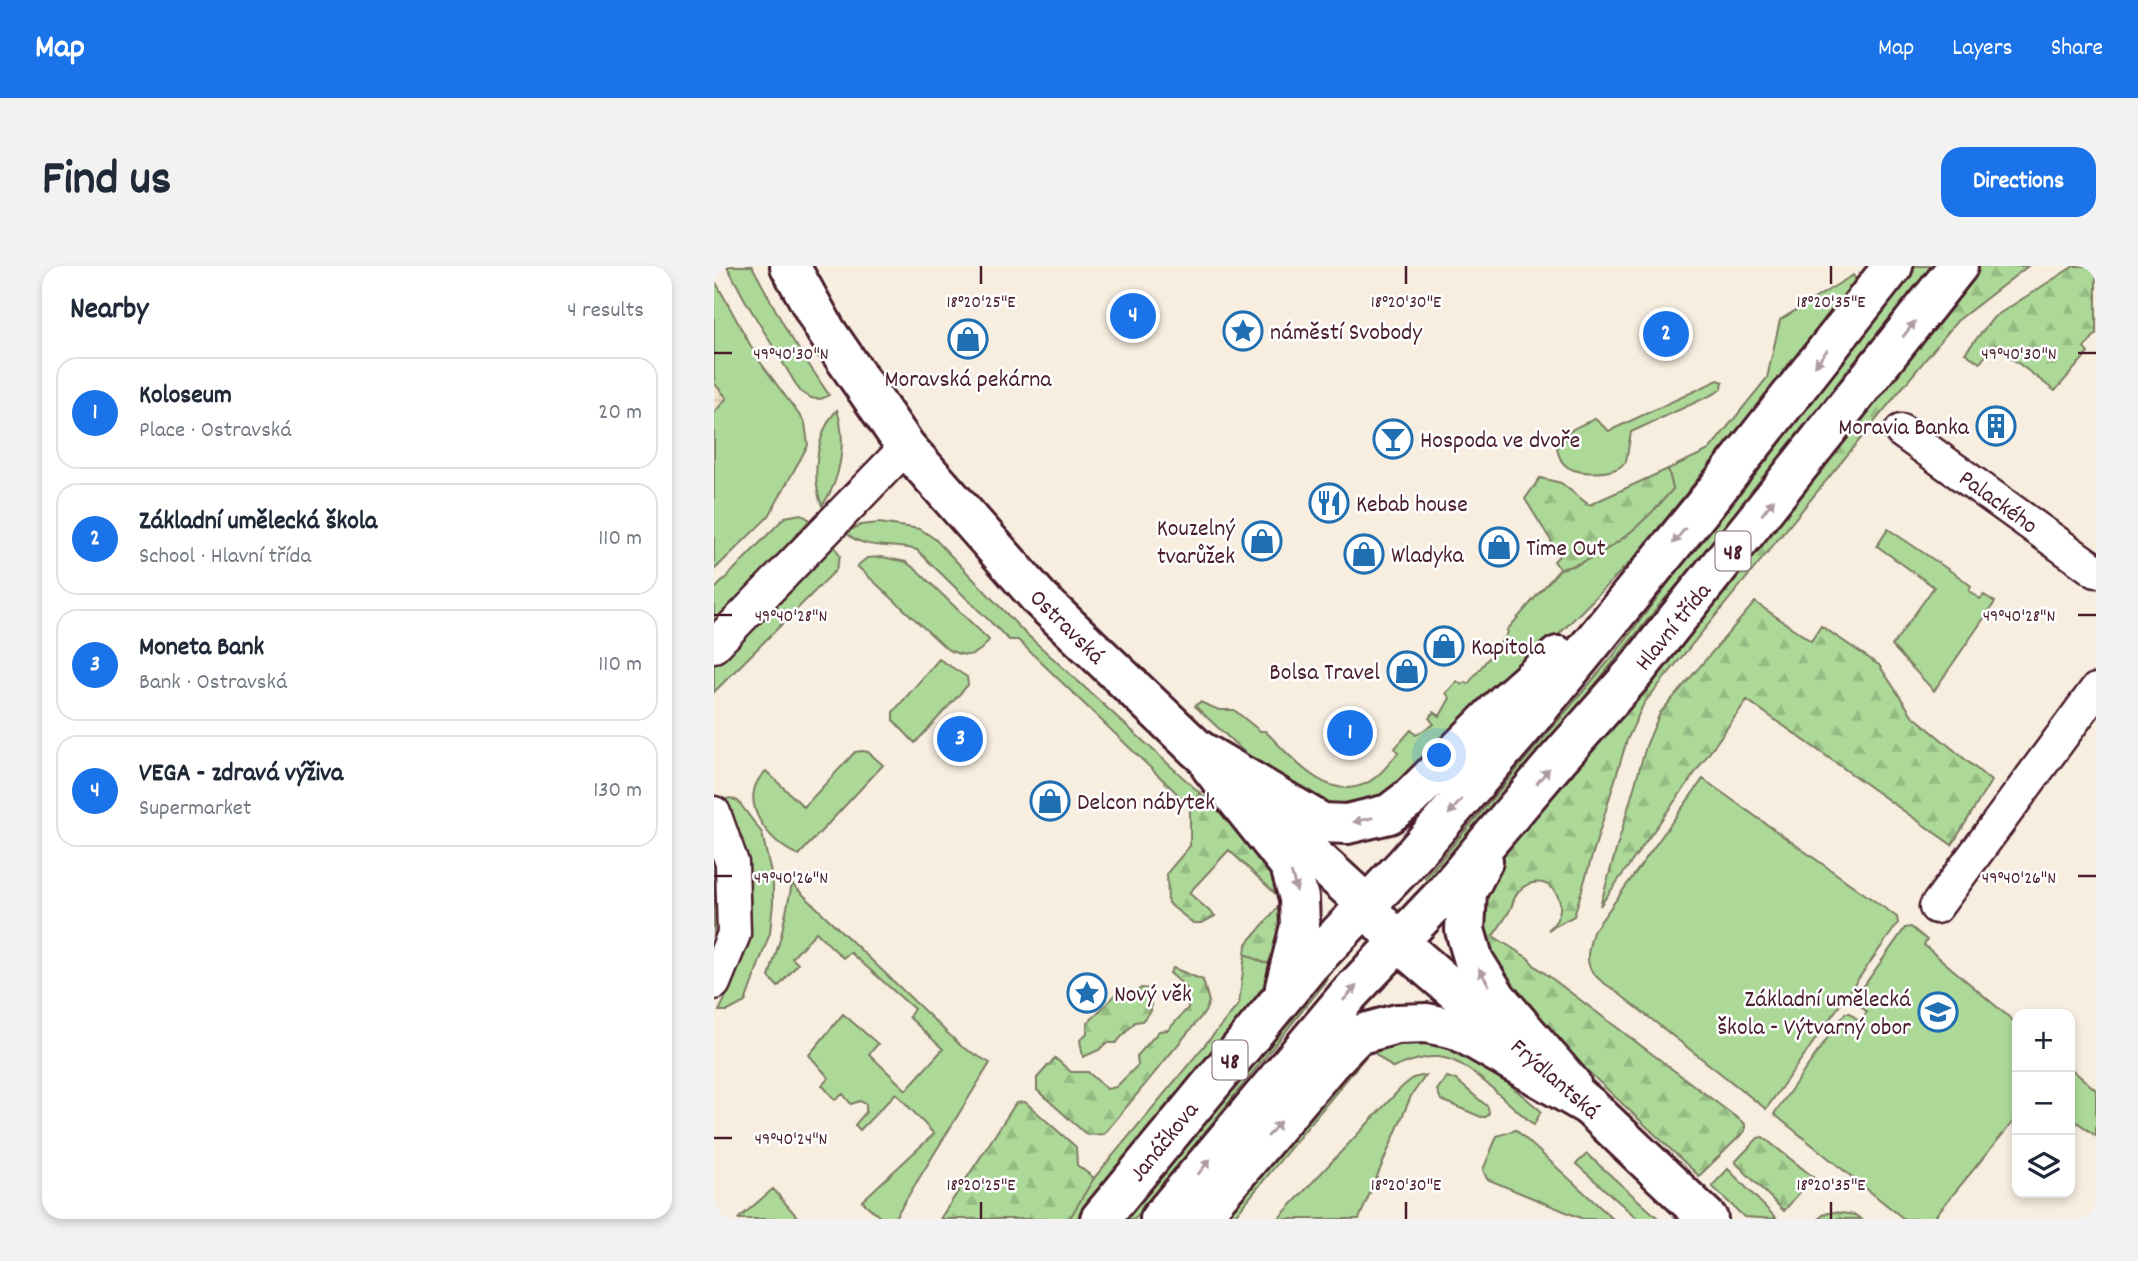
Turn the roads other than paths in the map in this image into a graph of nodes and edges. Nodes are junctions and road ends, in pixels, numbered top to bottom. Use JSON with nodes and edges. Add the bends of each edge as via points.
{"nodes":[{"id":1,"x":790,"y":266,"type":"edge"},
{"id":2,"x":1893,"y":266,"type":"edge"},
{"id":3,"x":1958,"y":266,"type":"edge"},
{"id":4,"x":1901,"y":431,"type":"dead end"},
{"id":5,"x":906,"y":447,"type":"junction"},
{"id":6,"x":2096,"y":571,"type":"edge"},
{"id":7,"x":1639,"y":584,"type":"junction"},
{"id":8,"x":714,"y":646,"type":"edge"},
{"id":9,"x":2096,"y":690,"type":"edge"},
{"id":10,"x":1197,"y":749,"type":"junction"},
{"id":11,"x":714,"y":813,"type":"edge"},
{"id":12,"x":1499,"y":828,"type":"junction"},
{"id":13,"x":1366,"y":906,"type":"junction"},
{"id":14,"x":1936,"y":907,"type":"dead end"},
{"id":15,"x":1398,"y":942,"type":"junction"},
{"id":16,"x":714,"y":983,"type":"edge"},
{"id":17,"x":1282,"y":998,"type":"junction"},
{"id":18,"x":1589,"y":1106,"type":"junction"},
{"id":19,"x":1100,"y":1219,"type":"edge"},
{"id":20,"x":1160,"y":1219,"type":"edge"},
{"id":21,"x":1198,"y":1219,"type":"edge"},
{"id":22,"x":1708,"y":1219,"type":"edge"}],
"edges":[{"from":1,"to":5,"type":"main road","name":"Ostravská","via":[[826,331]]},
{"from":2,"to":7,"type":"main road","name":"Hlavní třída","number":"48","one_way":true},
{"from":12,"to":3,"type":"main road","name":"Hlavní třída","number":"48","one_way":true,"via":[[1634,673]]},
{"from":4,"to":6,"type":"street","name":"Palackého"},
{"from":5,"to":8,"type":"street"},
{"from":5,"to":10,"type":"main road","name":"Ostravská","via":[[1041,600]]},
{"from":7,"to":10,"type":"main road","number":"48","one_way":true,"via":[[1389,814],[1347,824],[1322,823]]},
{"from":7,"to":13,"type":"main road","name":"Hlavní třída","number":"48","one_way":true,"via":[[1521,730]]},
{"from":9,"to":14,"type":"street"},
{"from":10,"to":13,"type":"main road","name":"Ostravská"},
{"from":10,"to":17,"type":"main road","number":"48","one_way":true,"via":[[1290,866],[1299,898],[1300,926]]},
{"from":11,"to":16,"type":"street","via":[[732,863],[734,934]]},
{"from":12,"to":15,"type":"main road","name":"Hlavní třída","number":"48"},
{"from":18,"to":12,"type":"main road","number":"48","one_way":true,"via":[[1497,998],[1474,961],[1465,930],[1468,892]]},
{"from":13,"to":15,"type":"main road","name":"Ostravská"},
{"from":13,"to":17,"type":"main road","name":"Janáčkova","number":"48"},
{"from":15,"to":18,"type":"main road","name":"Frýdlantská"},
{"from":20,"to":15,"type":"main road","name":"Janáčkova","number":"48","one_way":true},
{"from":17,"to":19,"type":"main road","name":"Janáčkova","number":"48"},
{"from":21,"to":18,"type":"main road","one_way":true,"via":[[1357,1035],[1397,1024],[1456,1028]]},
{"from":18,"to":22,"type":"main road","name":"Frýdlantská"}]}
